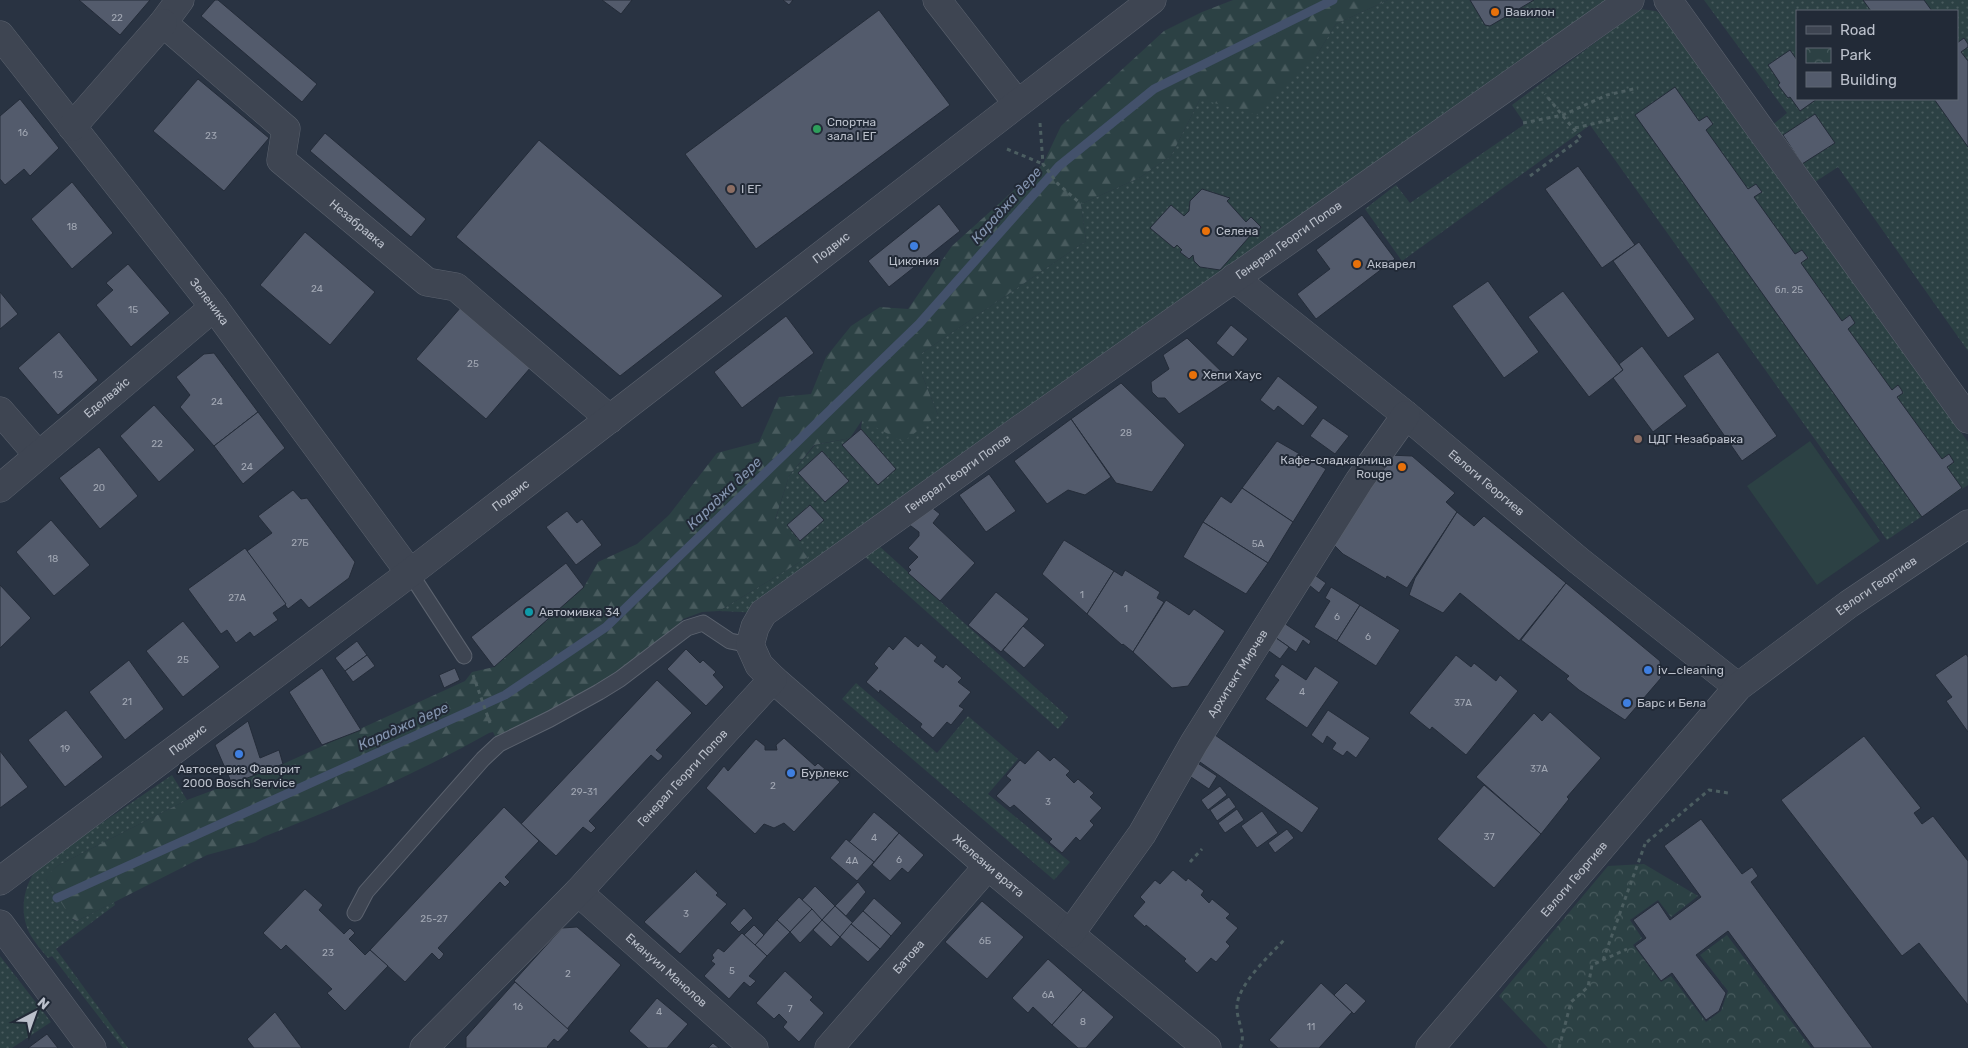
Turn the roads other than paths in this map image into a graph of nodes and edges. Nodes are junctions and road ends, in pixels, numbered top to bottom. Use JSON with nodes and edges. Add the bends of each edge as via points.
{"nodes":[{"id":1,"x":180,"y":0,"type":"edge"},
{"id":2,"x":937,"y":0,"type":"edge"},
{"id":3,"x":1152,"y":0,"type":"edge"},
{"id":4,"x":1630,"y":0,"type":"edge"},
{"id":5,"x":1668,"y":0,"type":"edge"},
{"id":6,"x":163,"y":23,"type":"junction"},
{"id":7,"x":0,"y":35,"type":"edge"},
{"id":8,"x":1017,"y":103,"type":"junction"},
{"id":9,"x":72,"y":127,"type":"junction"},
{"id":10,"x":1234,"y":278,"type":"junction"},
{"id":11,"x":214,"y":307,"type":"junction"},
{"id":12,"x":0,"y":410,"type":"edge"},
{"id":13,"x":1406,"y":414,"type":"junction"},
{"id":14,"x":610,"y":419,"type":"junction"},
{"id":15,"x":1968,"y":420,"type":"edge"},
{"id":16,"x":38,"y":454,"type":"junction"},
{"id":17,"x":0,"y":488,"type":"edge"},
{"id":18,"x":1968,"y":524,"type":"edge"},
{"id":19,"x":410,"y":574,"type":"junction"},
{"id":20,"x":750,"y":645,"type":"junction"},
{"id":21,"x":464,"y":656,"type":"dead end"},
{"id":22,"x":773,"y":680,"type":"junction"},
{"id":23,"x":1738,"y":687,"type":"junction"},
{"id":24,"x":988,"y":866,"type":"junction"},
{"id":25,"x":0,"y":881,"type":"edge"},
{"id":26,"x":578,"y":892,"type":"junction"},
{"id":27,"x":355,"y":913,"type":"dead end"},
{"id":28,"x":0,"y":924,"type":"edge"},
{"id":29,"x":1070,"y":934,"type":"junction"},
{"id":30,"x":432,"y":1045,"type":"edge"},
{"id":31,"x":92,"y":1048,"type":"edge"},
{"id":32,"x":754,"y":1048,"type":"edge"},
{"id":33,"x":829,"y":1048,"type":"edge"},
{"id":34,"x":1207,"y":1048,"type":"edge"},
{"id":35,"x":1430,"y":1048,"type":"edge"}],
"edges":[{"from":1,"to":6,"type":"street"},
{"from":2,"to":8,"type":"street"},
{"from":3,"to":8,"type":"street","name":"Подвис"},
{"from":4,"to":10,"type":"street","name":"Генерал Георги Попов"},
{"from":5,"to":15,"type":"street"},
{"from":6,"to":9,"type":"street"},
{"from":6,"to":14,"type":"street","name":"Незабравка","via":[[286,129],[281,160],[426,282],[456,287]]},
{"from":7,"to":9,"type":"street","name":"Зеленика"},
{"from":8,"to":14,"type":"street","name":"Подвис"},
{"from":9,"to":11,"type":"street","name":"Зеленика"},
{"from":10,"to":13,"type":"street","name":"Евлоги Георгиев"},
{"from":10,"to":20,"type":"street","name":"Генерал Георги Попов","via":[[763,613],[754,627]]},
{"from":11,"to":16,"type":"street","name":"Еделвайс"},
{"from":11,"to":19,"type":"street","name":"Зеленика"},
{"from":12,"to":16,"type":"street"},
{"from":13,"to":23,"type":"street","name":"Евлоги Георгиев","via":[[1578,560]]},
{"from":13,"to":29,"type":"street","name":"Архитект Мирчев","via":[[1358,481],[1194,743],[1142,834]]},
{"from":14,"to":19,"type":"street","name":"Подвис"},
{"from":16,"to":17,"type":"street","name":"Еделвайс"},
{"from":18,"to":23,"type":"street","name":"Евлоги Георгиев","via":[[1849,604]]},
{"from":19,"to":21,"type":"lane"},
{"from":19,"to":25,"type":"street","name":"Подвис"},
{"from":20,"to":22,"type":"street","via":[[759,666]]},
{"from":20,"to":27,"type":"lane","via":[[730,641],[703,623],[687,628],[620,679],[550,720],[499,744],[366,892]]},
{"from":22,"to":24,"type":"street","name":"Железни врата"},
{"from":22,"to":26,"type":"street","name":"Генерал Георги Попов"},
{"from":23,"to":35,"type":"street","name":"Евлоги Георгиев"},
{"from":24,"to":29,"type":"street","name":"Железни врата"},
{"from":24,"to":33,"type":"street","name":"Батова"},
{"from":26,"to":30,"type":"street","name":"Генерал Георги Попов"},
{"from":26,"to":32,"type":"street","name":"Емануил Манолов"},
{"from":28,"to":31,"type":"street"},
{"from":29,"to":34,"type":"street","name":"Железни врата"}]}
